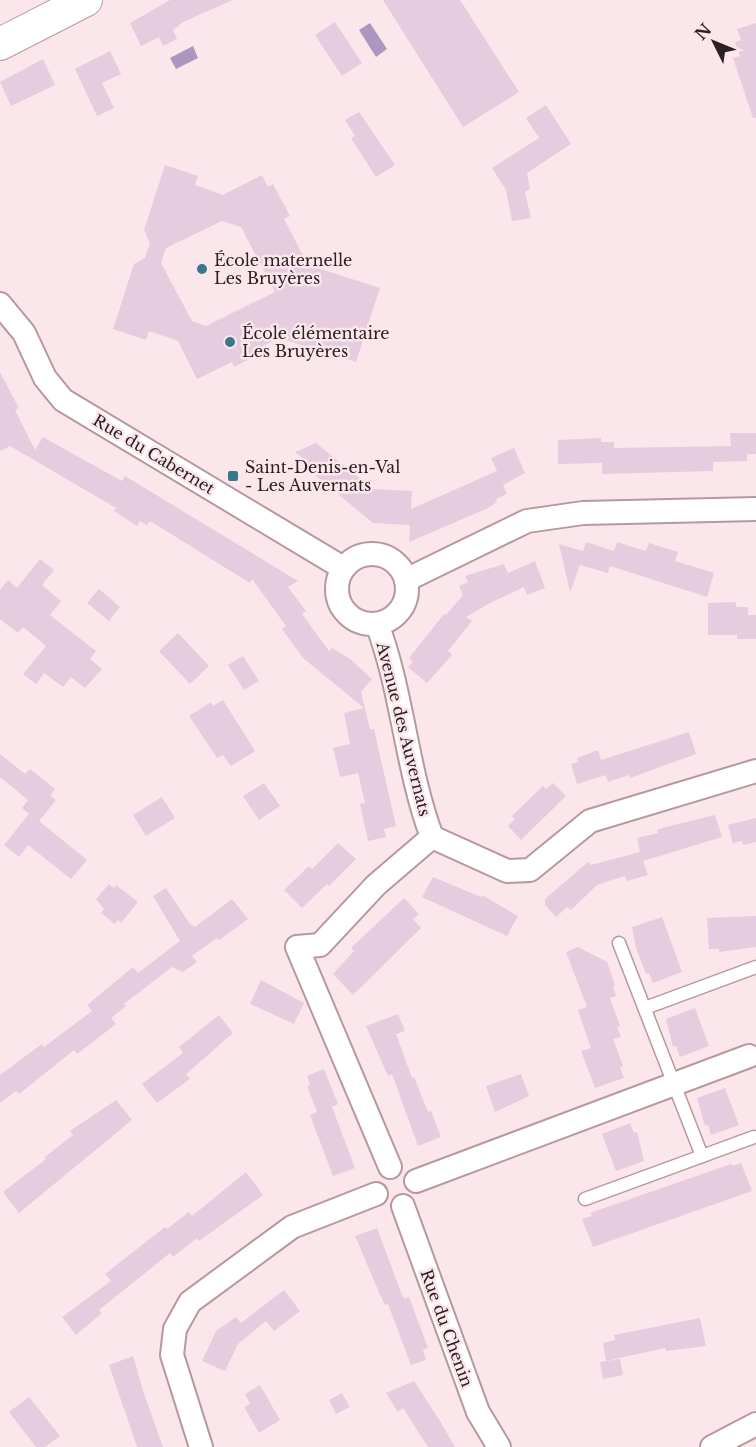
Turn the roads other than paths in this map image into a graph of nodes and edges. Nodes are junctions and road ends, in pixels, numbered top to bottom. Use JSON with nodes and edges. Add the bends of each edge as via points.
{"nodes":[{"id":1,"x":86,"y":0,"type":"edge"},
{"id":2,"x":0,"y":44,"type":"edge"},
{"id":3,"x":0,"y":304,"type":"edge"},
{"id":4,"x":756,"y":509,"type":"edge"},
{"id":5,"x":343,"y":568,"type":"junction"},
{"id":6,"x":406,"y":580,"type":"junction"},
{"id":7,"x":377,"y":624,"type":"junction"},
{"id":8,"x":756,"y":771,"type":"edge"},
{"id":9,"x":432,"y":837,"type":"junction"},
{"id":10,"x":619,"y":943,"type":"dead end"},
{"id":11,"x":756,"y":967,"type":"edge"},
{"id":12,"x":645,"y":1008,"type":"junction"},
{"id":13,"x":754,"y":1051,"type":"edge"},
{"id":14,"x":675,"y":1085,"type":"junction"},
{"id":15,"x":754,"y":1137,"type":"dead end"},
{"id":16,"x":702,"y":1156,"type":"junction"},
{"id":17,"x":390,"y":1167,"type":"junction"},
{"id":18,"x":416,"y":1181,"type":"junction"},
{"id":19,"x":376,"y":1194,"type":"junction"},
{"id":20,"x":585,"y":1199,"type":"dead end"},
{"id":21,"x":403,"y":1206,"type":"junction"},
{"id":22,"x":756,"y":1424,"type":"edge"},
{"id":23,"x":201,"y":1447,"type":"edge"},
{"id":24,"x":499,"y":1447,"type":"edge"},
{"id":25,"x":712,"y":1447,"type":"edge"}],
"edges":[{"from":1,"to":2,"type":"street"},
{"from":3,"to":5,"type":"street","name":"Rue du Cabernet","via":[[24,333],[45,378],[63,400]]},
{"from":4,"to":6,"type":"street","via":[[583,513],[527,521]]},
{"from":5,"to":6,"type":"street","via":[[362,554],[373,553],[394,561]]},
{"from":5,"to":7,"type":"street","via":[[336,590],[345,612],[354,619]]},
{"from":6,"to":7,"type":"street","via":[[407,592],[398,613]]},
{"from":7,"to":9,"type":"street","name":"Avenue des Auvernats","via":[[389,655],[419,802]]},
{"from":8,"to":9,"type":"street","name":"Avenue des Auvernats","via":[[590,820],[530,870],[507,871]]},
{"from":9,"to":17,"type":"street","via":[[376,885],[320,945],[297,947]]},
{"from":10,"to":12,"type":"lane"},
{"from":11,"to":12,"type":"lane"},
{"from":12,"to":14,"type":"lane"},
{"from":13,"to":14,"type":"street"},
{"from":14,"to":16,"type":"lane"},
{"from":14,"to":18,"type":"street"},
{"from":15,"to":16,"type":"lane"},
{"from":16,"to":20,"type":"lane"},
{"from":17,"to":18,"type":"street","via":[[403,1167]]},
{"from":17,"to":19,"type":"street","via":[[376,1180]]},
{"from":18,"to":21,"type":"street","via":[[415,1195]]},
{"from":19,"to":21,"type":"street","via":[[385,1204]]},
{"from":19,"to":23,"type":"street","via":[[292,1227],[190,1302],[175,1329],[172,1355]]},
{"from":21,"to":24,"type":"street","name":"Rue du Chenin","via":[[478,1412]]},
{"from":22,"to":25,"type":"street"}]}
